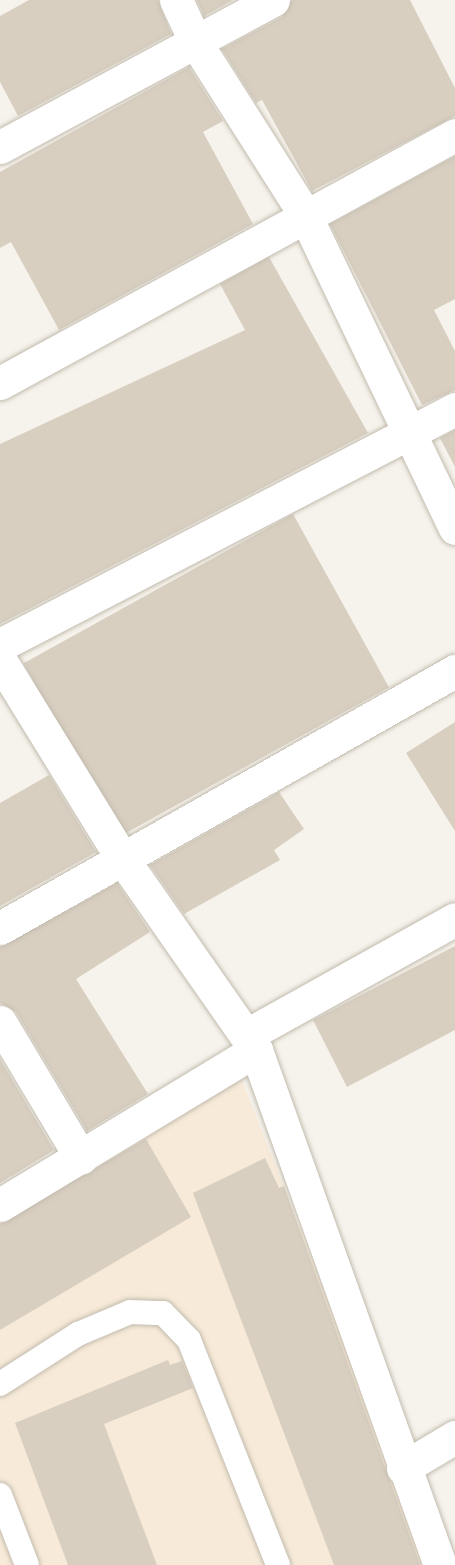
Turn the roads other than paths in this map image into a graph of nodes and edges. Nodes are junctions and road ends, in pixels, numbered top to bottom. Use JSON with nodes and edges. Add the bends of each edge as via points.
{"nodes":[{"id":1,"x":176,"y":0,"type":"edge"},
{"id":2,"x":273,"y":0,"type":"edge"},
{"id":3,"x":196,"y":43,"type":"junction"},
{"id":4,"x":455,"y":135,"type":"edge"},
{"id":5,"x":0,"y":147,"type":"edge"},
{"id":6,"x":305,"y":215,"type":"junction"},
{"id":7,"x":0,"y":383,"type":"edge"},
{"id":8,"x":455,"y":409,"type":"edge"},
{"id":9,"x":408,"y":435,"type":"junction"},
{"id":10,"x":455,"y":528,"type":"edge"},
{"id":11,"x":0,"y":645,"type":"edge"},
{"id":12,"x":0,"y":660,"type":"edge"},
{"id":13,"x":455,"y":671,"type":"edge"},
{"id":14,"x":122,"y":858,"type":"junction"},
{"id":15,"x":455,"y":920,"type":"edge"},
{"id":16,"x":0,"y":928,"type":"edge"},
{"id":17,"x":0,"y":1022,"type":"edge"},
{"id":18,"x":252,"y":1042,"type":"junction"},
{"id":19,"x":81,"y":1158,"type":"junction"},
{"id":20,"x":0,"y":1205,"type":"edge"},
{"id":21,"x":0,"y":1384,"type":"edge"},
{"id":22,"x":455,"y":1437,"type":"edge"},
{"id":23,"x":403,"y":1468,"type":"junction"},
{"id":24,"x":0,"y":1495,"type":"edge"},
{"id":25,"x":27,"y":1565,"type":"edge"},
{"id":26,"x":278,"y":1565,"type":"edge"},
{"id":27,"x":440,"y":1565,"type":"edge"}],
"edges":[{"from":1,"to":3,"type":"street"},
{"from":2,"to":3,"type":"street"},
{"from":3,"to":5,"type":"street"},
{"from":3,"to":6,"type":"street"},
{"from":4,"to":6,"type":"street"},
{"from":6,"to":7,"type":"street"},
{"from":6,"to":9,"type":"street"},
{"from":8,"to":9,"type":"street"},
{"from":9,"to":10,"type":"street"},
{"from":9,"to":11,"type":"street"},
{"from":12,"to":14,"type":"street"},
{"from":13,"to":14,"type":"street"},
{"from":14,"to":16,"type":"street"},
{"from":14,"to":18,"type":"street"},
{"from":15,"to":18,"type":"street"},
{"from":17,"to":19,"type":"street"},
{"from":18,"to":19,"type":"street"},
{"from":18,"to":23,"type":"street"},
{"from":19,"to":20,"type":"street"},
{"from":21,"to":26,"type":"lane","via":[[78,1334],[130,1312],[163,1313],[189,1340]]},
{"from":22,"to":23,"type":"street"},
{"from":23,"to":27,"type":"street"},
{"from":24,"to":25,"type":"lane"}]}
